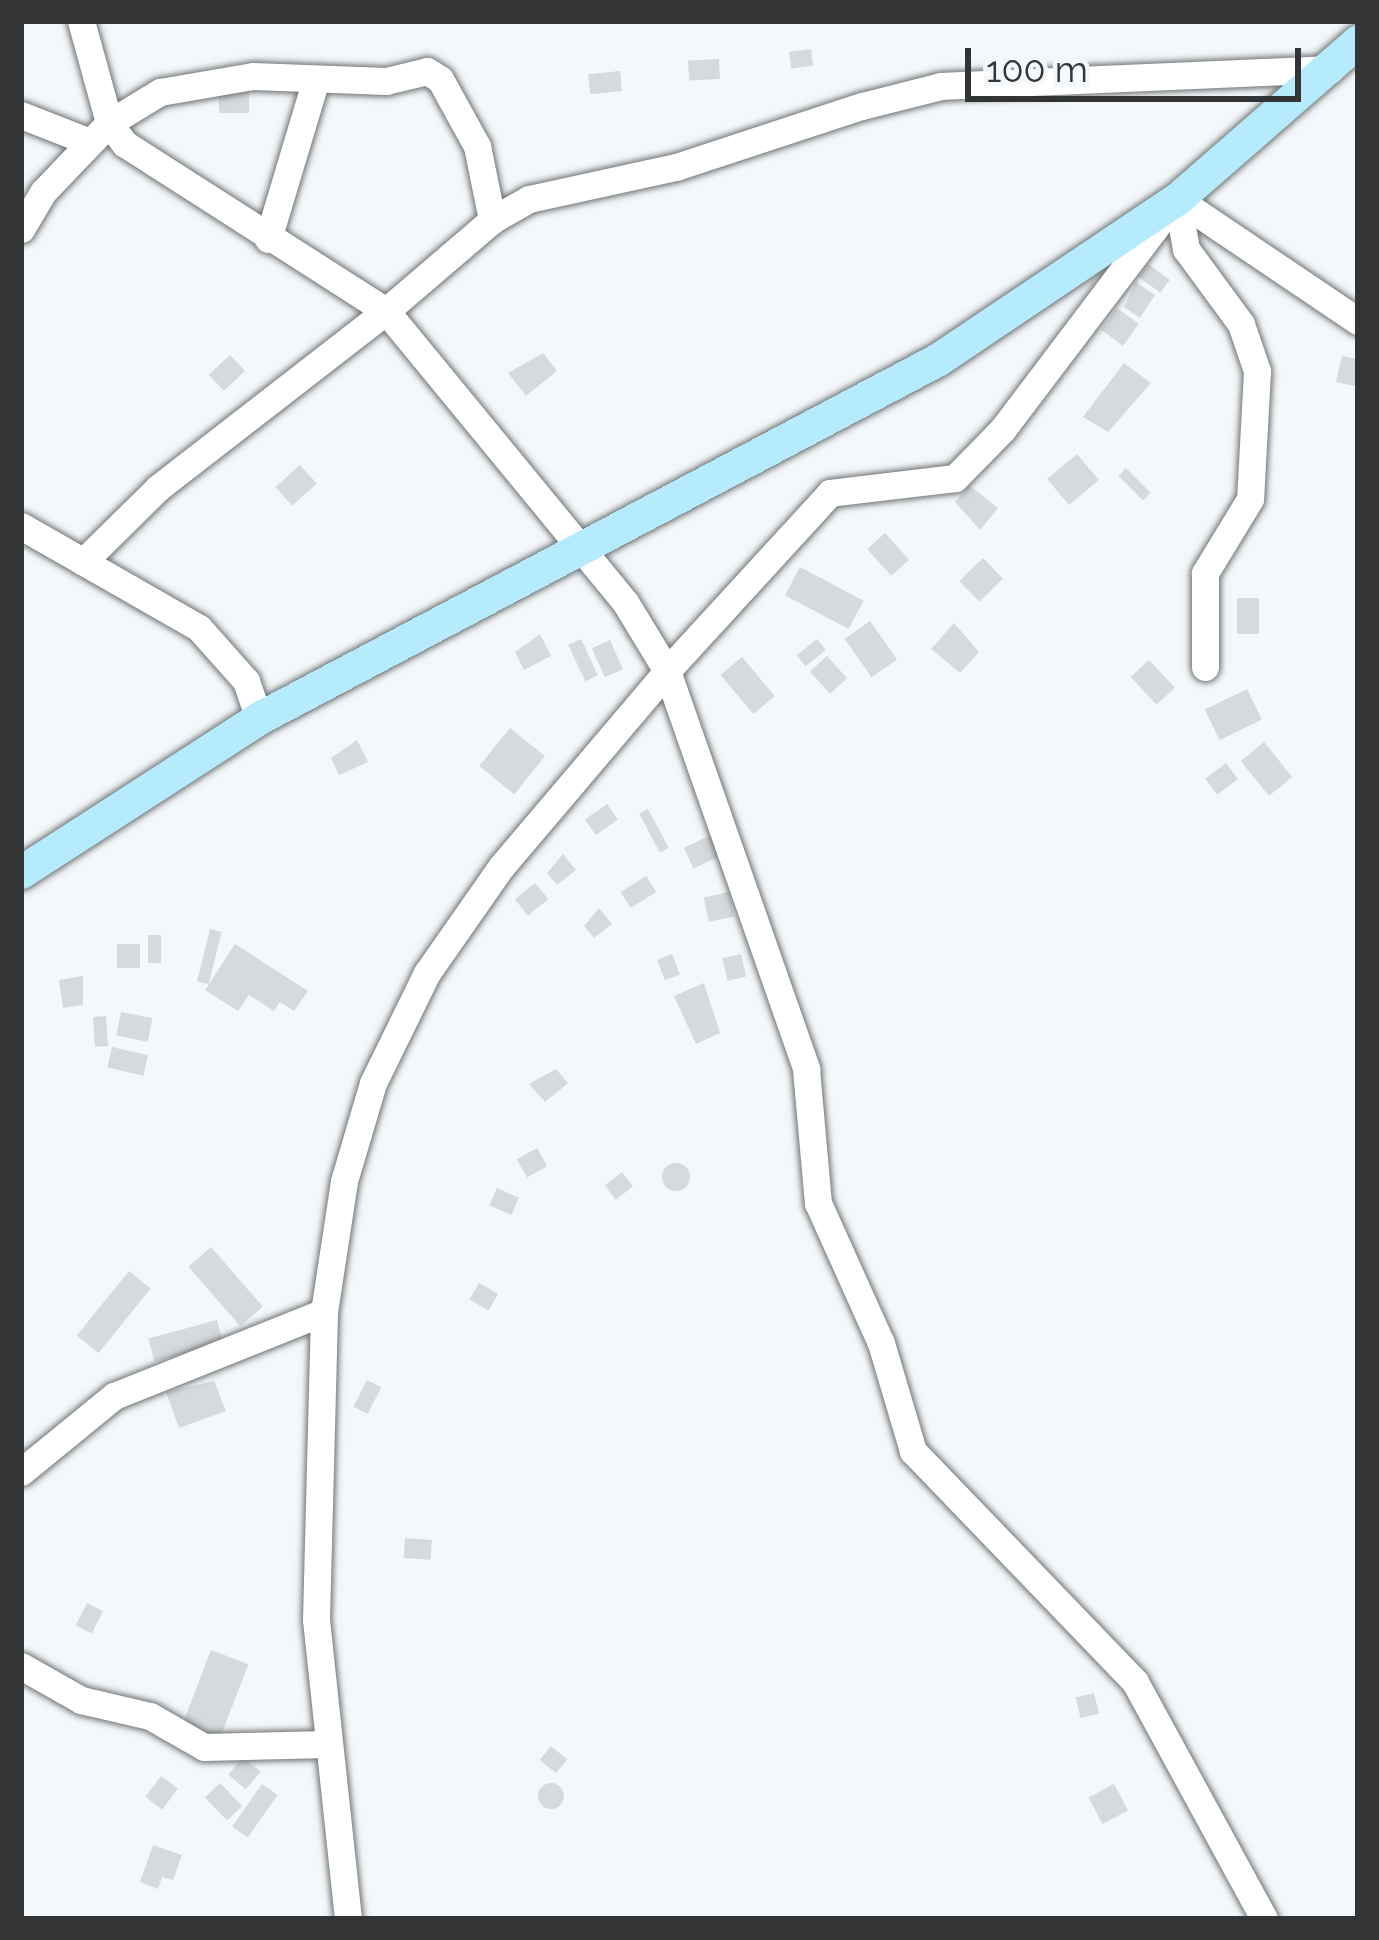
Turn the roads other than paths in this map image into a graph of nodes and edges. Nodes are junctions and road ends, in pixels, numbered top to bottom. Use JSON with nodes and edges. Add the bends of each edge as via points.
{"nodes":[{"id":1,"x":81,"y":21,"type":"edge"},
{"id":2,"x":1358,"y":41,"type":"edge"},
{"id":3,"x":1331,"y":69,"type":"junction"},
{"id":4,"x":316,"y":79,"type":"junction"},
{"id":5,"x":21,"y":115,"type":"edge"},
{"id":6,"x":99,"y":132,"type":"junction"},
{"id":7,"x":1177,"y":199,"type":"junction"},
{"id":8,"x":492,"y":220,"type":"junction"},
{"id":9,"x":21,"y":229,"type":"edge"},
{"id":10,"x":268,"y":239,"type":"junction"},
{"id":11,"x":386,"y":311,"type":"junction"},
{"id":12,"x":1358,"y":321,"type":"edge"},
{"id":13,"x":21,"y":526,"type":"edge"},
{"id":14,"x":576,"y":550,"type":"junction"},
{"id":15,"x":83,"y":562,"type":"junction"},
{"id":16,"x":1204,"y":667,"type":"dead end"},
{"id":17,"x":667,"y":671,"type":"junction"},
{"id":18,"x":260,"y":718,"type":"junction"},
{"id":19,"x":21,"y":872,"type":"edge"},
{"id":20,"x":324,"y":1312,"type":"junction"},
{"id":21,"x":21,"y":1472,"type":"edge"},
{"id":22,"x":21,"y":1666,"type":"edge"},
{"id":23,"x":326,"y":1744,"type":"junction"},
{"id":24,"x":348,"y":1919,"type":"edge"},
{"id":25,"x":1264,"y":1919,"type":"edge"}],
"edges":[{"from":1,"to":6,"type":"street"},
{"from":2,"to":3,"type":"main road"},
{"from":3,"to":7,"type":"main road"},
{"from":3,"to":8,"type":"street","via":[[941,86],[676,167],[570,186]]},
{"from":4,"to":6,"type":"street","via":[[160,92]]},
{"from":4,"to":8,"type":"street","via":[[386,81],[427,71],[440,79],[477,146]]},
{"from":4,"to":10,"type":"street"},
{"from":5,"to":6,"type":"street"},
{"from":6,"to":9,"type":"street"},
{"from":6,"to":10,"type":"street"},
{"from":7,"to":12,"type":"street"},
{"from":7,"to":14,"type":"main road","via":[[938,360]]},
{"from":7,"to":16,"type":"street","via":[[1186,249],[1241,324],[1257,371],[1250,499],[1205,573]]},
{"from":7,"to":17,"type":"street","via":[[956,478],[830,493]]},
{"from":8,"to":11,"type":"street"},
{"from":10,"to":11,"type":"street","via":[[330,269]]},
{"from":11,"to":14,"type":"street"},
{"from":11,"to":15,"type":"street","via":[[158,488]]},
{"from":13,"to":15,"type":"street"},
{"from":14,"to":17,"type":"street","via":[[625,602]]},
{"from":14,"to":18,"type":"main road"},
{"from":15,"to":18,"type":"street","via":[[199,628],[246,680]]},
{"from":17,"to":20,"type":"street","via":[[501,867],[428,973],[373,1083],[344,1181]]},
{"from":17,"to":25,"type":"street","via":[[806,1069],[818,1203],[881,1343],[913,1450],[1135,1682]]},
{"from":18,"to":19,"type":"main road"},
{"from":20,"to":21,"type":"street","via":[[114,1396]]},
{"from":20,"to":23,"type":"street","via":[[316,1619]]},
{"from":22,"to":23,"type":"street","via":[[81,1700],[150,1715],[203,1747]]},
{"from":23,"to":24,"type":"street"}]}
